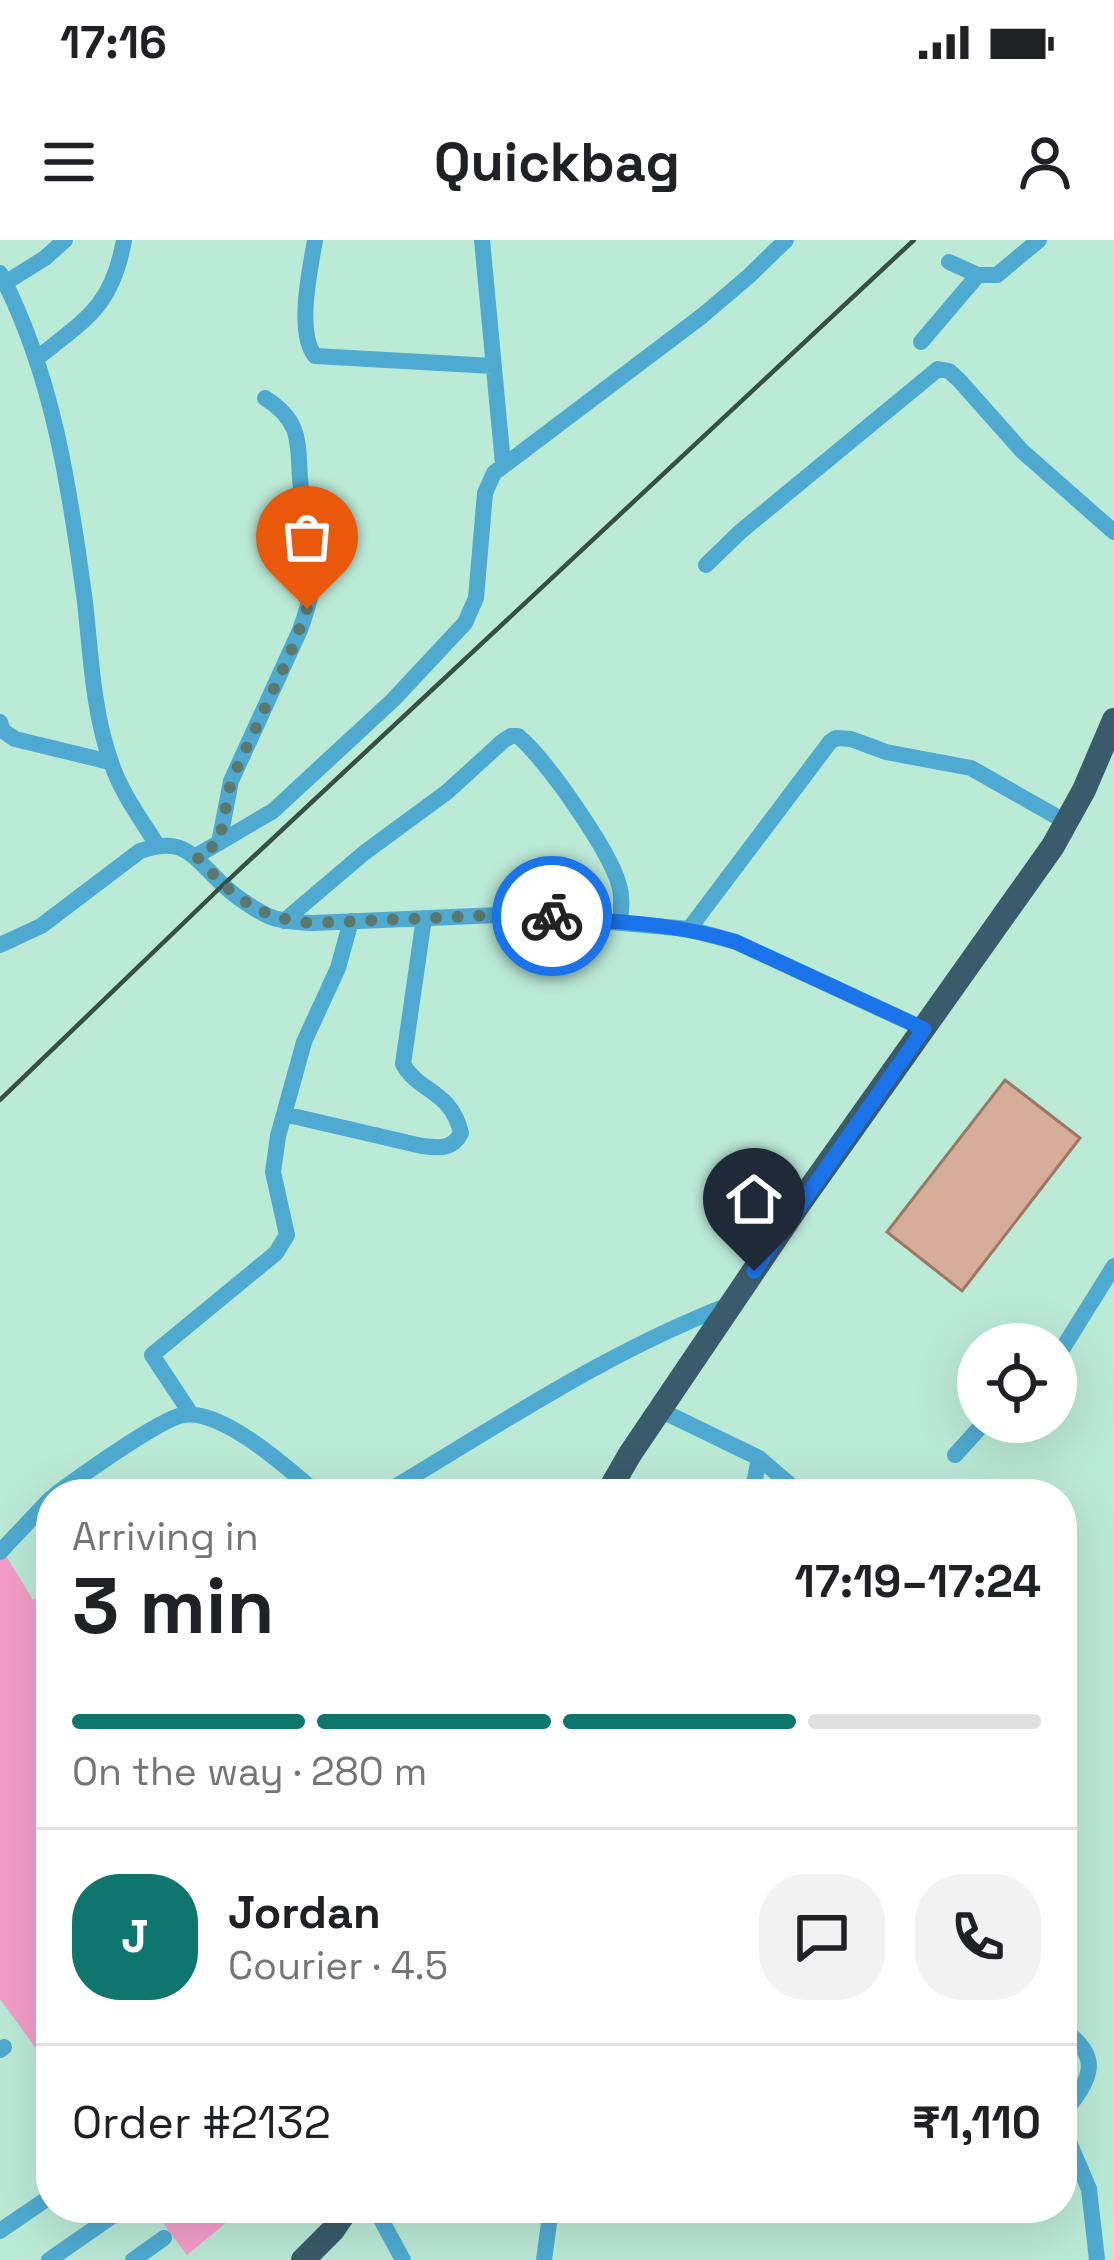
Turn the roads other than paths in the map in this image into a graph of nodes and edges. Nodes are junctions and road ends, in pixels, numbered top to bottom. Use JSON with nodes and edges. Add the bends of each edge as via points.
{"nodes":[{"id":1,"x":65,"y":240,"type":"edge"},
{"id":2,"x":124,"y":240,"type":"edge"},
{"id":3,"x":315,"y":240,"type":"edge"},
{"id":4,"x":482,"y":240,"type":"edge"},
{"id":5,"x":786,"y":240,"type":"edge"},
{"id":6,"x":1039,"y":240,"type":"edge"},
{"id":7,"x":949,"y":262,"type":"dead end"},
{"id":8,"x":978,"y":274,"type":"junction"},
{"id":9,"x":3,"y":278,"type":"edge"},
{"id":10,"x":921,"y":342,"type":"dead end"},
{"id":11,"x":35,"y":358,"type":"junction"},
{"id":12,"x":494,"y":366,"type":"junction"},
{"id":13,"x":265,"y":398,"type":"dead end"},
{"id":14,"x":503,"y":464,"type":"junction"},
{"id":15,"x":1114,"y":532,"type":"edge"},
{"id":16,"x":706,"y":565,"type":"dead end"},
{"id":17,"x":1114,"y":720,"type":"edge"},
{"id":18,"x":0,"y":722,"type":"edge"},
{"id":19,"x":110,"y":762,"type":"junction"},
{"id":20,"x":1066,"y":823,"type":"junction"},
{"id":21,"x":219,"y":843,"type":"junction"},
{"id":22,"x":157,"y":845,"type":"junction"},
{"id":23,"x":196,"y":856,"type":"junction"},
{"id":24,"x":424,"y":918,"type":"junction"},
{"id":25,"x":284,"y":921,"type":"junction"},
{"id":26,"x":351,"y":921,"type":"junction"},
{"id":27,"x":620,"y":922,"type":"junction"},
{"id":28,"x":688,"y":928,"type":"junction"},
{"id":29,"x":0,"y":945,"type":"edge"},
{"id":30,"x":924,"y":1029,"type":"junction"},
{"id":31,"x":284,"y":1114,"type":"junction"},
{"id":32,"x":1114,"y":1266,"type":"edge"},
{"id":33,"x":732,"y":1304,"type":"junction"},
{"id":34,"x":1077,"y":1325,"type":"edge"},
{"id":35,"x":660,"y":1410,"type":"junction"},
{"id":36,"x":191,"y":1414,"type":"junction"},
{"id":37,"x":965,"y":1443,"type":"edge"},
{"id":38,"x":955,"y":1454,"type":"dead end"},
{"id":39,"x":759,"y":1458,"type":"junction"},
{"id":40,"x":79,"y":1479,"type":"edge"},
{"id":41,"x":301,"y":1479,"type":"edge"},
{"id":42,"x":408,"y":1479,"type":"edge"},
{"id":43,"x":617,"y":1479,"type":"edge"},
{"id":44,"x":755,"y":1479,"type":"edge"},
{"id":45,"x":783,"y":1479,"type":"edge"},
{"id":46,"x":36,"y":1514,"type":"edge"},
{"id":47,"x":0,"y":1552,"type":"edge"},
{"id":48,"x":1077,"y":2042,"type":"edge"},
{"id":49,"x":1077,"y":2093,"type":"edge"},
{"id":50,"x":1077,"y":2159,"type":"edge"},
{"id":51,"x":36,"y":2206,"type":"edge"},
{"id":52,"x":102,"y":2223,"type":"edge"},
{"id":53,"x":338,"y":2223,"type":"edge"},
{"id":54,"x":383,"y":2223,"type":"edge"},
{"id":55,"x":549,"y":2223,"type":"edge"},
{"id":56,"x":0,"y":2231,"type":"edge"},
{"id":57,"x":164,"y":2238,"type":"dead end"},
{"id":58,"x":1096,"y":2254,"type":"edge"},
{"id":59,"x":49,"y":2260,"type":"edge"},
{"id":60,"x":133,"y":2260,"type":"edge"},
{"id":61,"x":303,"y":2260,"type":"edge"},
{"id":62,"x":403,"y":2260,"type":"edge"},
{"id":63,"x":544,"y":2260,"type":"edge"},
{"id":64,"x":1114,"y":2260,"type":"edge"}],
"edges":[{"from":1,"to":9,"type":"street"},
{"from":2,"to":11,"type":"street","via":[[100,305]]},
{"from":3,"to":12,"type":"street","via":[[307,287],[307,342],[315,356]]},
{"from":4,"to":12,"type":"street"},
{"from":5,"to":14,"type":"street","via":[[701,316]]},
{"from":6,"to":8,"type":"street","via":[[997,275]]},
{"from":7,"to":8,"type":"street"},
{"from":8,"to":10,"type":"street"},
{"from":9,"to":11,"type":"street"},
{"from":11,"to":19,"type":"street","via":[[74,515]]},
{"from":12,"to":14,"type":"street"},
{"from":13,"to":21,"type":"street","via":[[297,434],[315,556],[300,630],[231,781]]},
{"from":14,"to":21,"type":"street","via":[[485,493],[476,598],[465,623],[273,811]]},
{"from":15,"to":16,"type":"street","via":[[1022,452],[959,380],[938,369]]},
{"from":17,"to":20,"type":"highway"},
{"from":18,"to":19,"type":"street","via":[[15,739]]},
{"from":19,"to":22,"type":"street"},
{"from":20,"to":28,"type":"street","via":[[971,768],[836,738]]},
{"from":20,"to":30,"type":"highway"},
{"from":21,"to":23,"type":"street"},
{"from":22,"to":23,"type":"street"},
{"from":22,"to":29,"type":"street","via":[[41,926]]},
{"from":23,"to":25,"type":"street","via":[[223,885]]},
{"from":24,"to":26,"type":"street"},
{"from":24,"to":27,"type":"street"},
{"from":24,"to":31,"type":"street","via":[[403,1064],[456,1117],[458,1140],[422,1146]]},
{"from":25,"to":26,"type":"street"},
{"from":25,"to":27,"type":"street","via":[[518,736],[613,869]]},
{"from":26,"to":31,"type":"street"},
{"from":27,"to":28,"type":"street"},
{"from":28,"to":30,"type":"street","via":[[736,942]]},
{"from":30,"to":33,"type":"highway"},
{"from":31,"to":36,"type":"street","via":[[273,1172],[284,1244],[152,1355]]},
{"from":32,"to":34,"type":"street"},
{"from":33,"to":35,"type":"highway"},
{"from":33,"to":42,"type":"street","via":[[626,1351]]},
{"from":35,"to":39,"type":"street"},
{"from":35,"to":43,"type":"highway"},
{"from":36,"to":40,"type":"street"},
{"from":36,"to":41,"type":"street","via":[[232,1429]]},
{"from":37,"to":38,"type":"street"},
{"from":39,"to":44,"type":"street"},
{"from":39,"to":45,"type":"street"},
{"from":46,"to":47,"type":"street"},
{"from":48,"to":49,"type":"street","via":[[1090,2068]]},
{"from":50,"to":58,"type":"street"},
{"from":51,"to":56,"type":"street"},
{"from":52,"to":59,"type":"street"},
{"from":53,"to":61,"type":"highway"},
{"from":54,"to":62,"type":"street"},
{"from":55,"to":63,"type":"street"},
{"from":57,"to":60,"type":"street"},
{"from":58,"to":64,"type":"street"}]}
